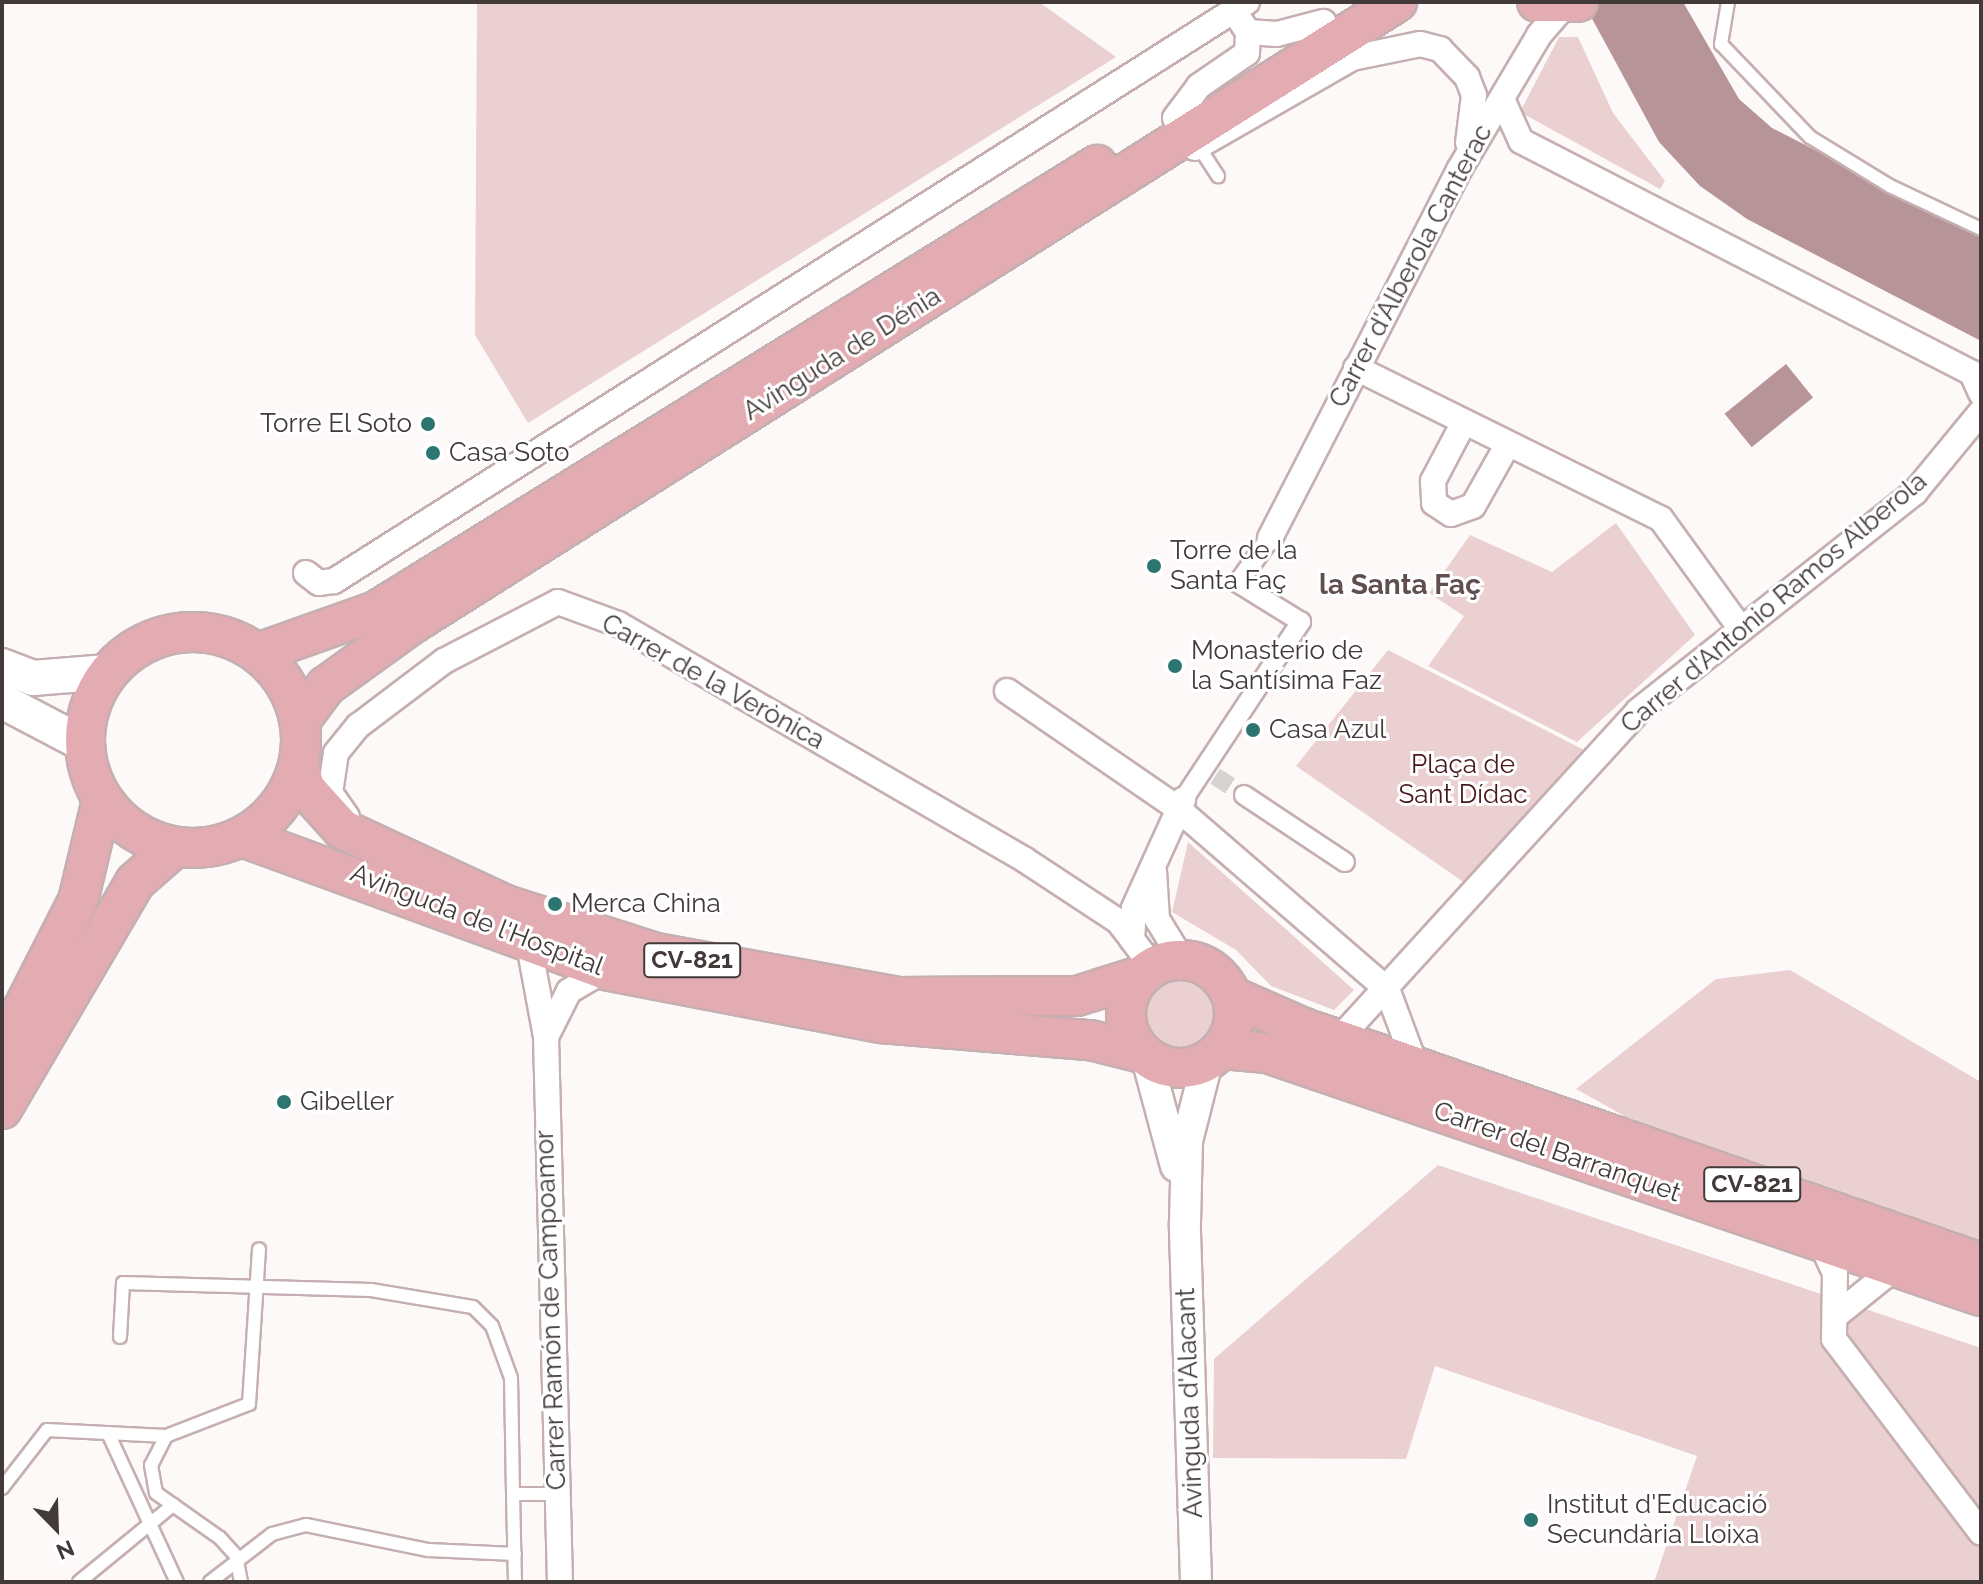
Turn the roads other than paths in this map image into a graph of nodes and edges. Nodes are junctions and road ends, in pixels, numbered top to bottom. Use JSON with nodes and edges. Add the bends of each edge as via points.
{"nodes":[{"id":1,"x":1397,"y":2,"type":"edge"},
{"id":2,"x":1728,"y":2,"type":"edge"},
{"id":3,"x":1564,"y":3,"type":"edge"},
{"id":4,"x":1241,"y":6,"type":"edge"},
{"id":5,"x":1337,"y":12,"type":"edge"},
{"id":6,"x":1248,"y":32,"type":"junction"},
{"id":7,"x":1502,"y":99,"type":"junction"},
{"id":8,"x":1175,"y":118,"type":"junction"},
{"id":9,"x":1521,"y":141,"type":"junction"},
{"id":10,"x":1199,"y":147,"type":"junction"},
{"id":11,"x":1158,"y":159,"type":"junction"},
{"id":12,"x":1465,"y":160,"type":"junction"},
{"id":13,"x":1218,"y":176,"type":"dead end"},
{"id":14,"x":1981,"y":229,"type":"edge"},
{"id":15,"x":1356,"y":368,"type":"junction"},
{"id":16,"x":1981,"y":393,"type":"edge"},
{"id":17,"x":1981,"y":412,"type":"edge"},
{"id":18,"x":1464,"y":422,"type":"junction"},
{"id":19,"x":1508,"y":444,"type":"junction"},
{"id":20,"x":1270,"y":538,"type":"joint"},
{"id":21,"x":306,"y":573,"type":"dead end"},
{"id":22,"x":1741,"y":629,"type":"junction"},
{"id":23,"x":258,"y":653,"type":"junction"},
{"id":24,"x":2,"y":666,"type":"edge"},
{"id":25,"x":108,"y":672,"type":"junction"},
{"id":26,"x":1007,"y":691,"type":"dead end"},
{"id":27,"x":2,"y":701,"type":"edge"},
{"id":28,"x":300,"y":721,"type":"junction"},
{"id":29,"x":84,"y":744,"type":"junction"},
{"id":30,"x":299,"y":765,"type":"junction"},
{"id":31,"x":1244,"y":795,"type":"tunnel mouth"},
{"id":32,"x":102,"y":800,"type":"junction"},
{"id":33,"x":1180,"y":804,"type":"junction"},
{"id":34,"x":242,"y":837,"type":"junction"},
{"id":35,"x":362,"y":839,"type":"junction"},
{"id":36,"x":175,"y":847,"type":"junction"},
{"id":37,"x":1345,"y":862,"type":"dead end"},
{"id":38,"x":1154,"y":869,"type":"junction"},
{"id":39,"x":529,"y":945,"type":"junction"},
{"id":40,"x":1151,"y":960,"type":"junction"},
{"id":41,"x":605,"y":970,"type":"junction"},
{"id":42,"x":1387,"y":989,"type":"junction"},
{"id":43,"x":1233,"y":997,"type":"junction"},
{"id":44,"x":14,"y":1013,"type":"edge"},
{"id":45,"x":546,"y":1037,"type":"junction"},
{"id":46,"x":1338,"y":1040,"type":"junction"},
{"id":47,"x":2,"y":1050,"type":"edge"},
{"id":48,"x":1215,"y":1055,"type":"junction"},
{"id":49,"x":1144,"y":1056,"type":"junction"},
{"id":50,"x":1416,"y":1067,"type":"junction"},
{"id":51,"x":2,"y":1109,"type":"edge"},
{"id":52,"x":1185,"y":1223,"type":"junction"},
{"id":53,"x":1820,"y":1241,"type":"junction"},
{"id":54,"x":259,"y":1249,"type":"dead end"},
{"id":55,"x":1981,"y":1263,"type":"edge"},
{"id":56,"x":1896,"y":1267,"type":"junction"},
{"id":57,"x":257,"y":1287,"type":"junction"},
{"id":58,"x":1981,"y":1296,"type":"edge"},
{"id":59,"x":1838,"y":1314,"type":"junction"},
{"id":60,"x":120,"y":1337,"type":"dead end"},
{"id":61,"x":108,"y":1433,"type":"junction"},
{"id":62,"x":166,"y":1436,"type":"junction"},
{"id":63,"x":2,"y":1488,"type":"edge"},
{"id":64,"x":513,"y":1494,"type":"junction"},
{"id":65,"x":557,"y":1494,"type":"junction"},
{"id":66,"x":173,"y":1505,"type":"junction"},
{"id":67,"x":149,"y":1523,"type":"junction"},
{"id":68,"x":1981,"y":1533,"type":"edge"},
{"id":69,"x":515,"y":1554,"type":"junction"},
{"id":70,"x":237,"y":1560,"type":"junction"},
{"id":71,"x":79,"y":1582,"type":"edge"},
{"id":72,"x":177,"y":1582,"type":"edge"},
{"id":73,"x":210,"y":1582,"type":"edge"},
{"id":74,"x":241,"y":1582,"type":"edge"},
{"id":75,"x":515,"y":1582,"type":"edge"},
{"id":76,"x":560,"y":1582,"type":"edge"},
{"id":77,"x":1196,"y":1582,"type":"edge"}],
"edges":[{"from":1,"to":11,"type":"main road","name":"Avinguda de Dénia"},
{"from":2,"to":14,"type":"lane","via":[[1721,44],[1810,137],[1890,186]]},
{"from":3,"to":7,"type":"street","name":"Carrer d'Alberola Canterac"},
{"from":4,"to":6,"type":"street"},
{"from":4,"to":21,"type":"street","via":[[334,581],[319,583]]},
{"from":5,"to":6,"type":"street","via":[[1277,34]]},
{"from":5,"to":8,"type":"main road","name":"Avinguda de Dénia"},
{"from":6,"to":8,"type":"street","via":[[1247,53],[1199,86]]},
{"from":7,"to":9,"type":"street"},
{"from":7,"to":12,"type":"street","name":"Carrer d'Alberola Canterac"},
{"from":8,"to":23,"type":"main road","name":"Avinguda de Dénia","via":[[376,611]]},
{"from":9,"to":12,"type":"street","via":[[1497,139]]},
{"from":9,"to":16,"type":"street","via":[[1972,373]]},
{"from":10,"to":11,"type":"street"},
{"from":10,"to":12,"type":"street","via":[[1352,58],[1420,44],[1440,49],[1467,77],[1473,121]]},
{"from":10,"to":13,"type":"lane"},
{"from":11,"to":28,"type":"main road","name":"Avinguda de Dénia","via":[[412,624],[326,686]]},
{"from":12,"to":15,"type":"street","name":"Carrer d'Alberola Canterac"},
{"from":15,"to":18,"type":"street"},
{"from":15,"to":20,"type":"street","name":"Carrer d'Alberola Canterac"},
{"from":17,"to":22,"type":"street","name":"Carrer d'Antonio Ramos Alberola","via":[[1915,492]]},
{"from":18,"to":19,"type":"street"},
{"from":18,"to":19,"type":"street","via":[[1433,481],[1434,503],[1451,514],[1473,506]]},
{"from":19,"to":22,"type":"street","via":[[1661,519]]},
{"from":20,"to":33,"type":"street","via":[[1238,583],[1301,622]]},
{"from":22,"to":42,"type":"street","name":"Carrer d'Antonio Ramos Alberola","via":[[1638,711]]},
{"from":23,"to":25,"type":"main road","number":"CV-821","via":[[207,632],[179,632],[128,653]]},
{"from":23,"to":28,"type":"main road","number":"CV-821","via":[[290,690]]},
{"from":24,"to":25,"type":"main road","via":[[33,678]]},
{"from":25,"to":29,"type":"main road","number":"CV-821","via":[[90,706]]},
{"from":26,"to":33,"type":"street","name":"Carrer del Barranquet"},
{"from":27,"to":29,"type":"main road"},
{"from":28,"to":30,"type":"main road","number":"CV-821"},
{"from":29,"to":32,"type":"main road","number":"CV-821"},
{"from":30,"to":34,"type":"main road","number":"CV-821","via":[[268,819]]},
{"from":30,"to":35,"type":"main road","name":"Avinguda de l'Hospital","number":"CV-821","via":[[321,813]]},
{"from":31,"to":37,"type":"street"},
{"from":32,"to":36,"type":"main road","number":"CV-821","via":[[134,832]]},
{"from":32,"to":44,"type":"main road","via":[[78,901]]},
{"from":33,"to":38,"type":"street"},
{"from":33,"to":42,"type":"street","name":"Carrer del Barranquet"},
{"from":34,"to":36,"type":"main road","number":"CV-821"},
{"from":34,"to":39,"type":"main road","name":"Avinguda de l'Hospital","number":"CV-821","via":[[324,862]]},
{"from":35,"to":40,"type":"main road","name":"Avinguda de l'Hospital","number":"CV-821","via":[[506,905],[626,943],[897,997],[1077,996]]},
{"from":35,"to":40,"type":"street","name":"Carrer de la Verònica","via":[[330,793],[336,753],[358,726],[444,661],[558,602],[618,624],[1025,860],[1118,921]]},
{"from":36,"to":51,"type":"main road","via":[[135,882]]},
{"from":38,"to":40,"type":"street","via":[[1157,919]]},
{"from":38,"to":40,"type":"street","via":[[1134,908]]},
{"from":39,"to":41,"type":"main road","name":"Avinguda de l'Hospital","number":"CV-821"},
{"from":39,"to":45,"type":"street","name":"Carrer Ramón de Campoamor"},
{"from":40,"to":43,"type":"main road","number":"CV-821","via":[[1216,971]]},
{"from":40,"to":49,"type":"main road","via":[[1125,1014]]},
{"from":41,"to":45,"type":"street","name":"Carrer Ramón de Campoamor","via":[[569,991]]},
{"from":41,"to":49,"type":"main road","name":"Avinguda de l'Hospital","number":"CV-821","via":[[881,1023],[1090,1040]]},
{"from":42,"to":46,"type":"street","name":"Carrer d'Antonio Ramos Alberola"},
{"from":42,"to":50,"type":"street","name":"Carrer del Barranquet"},
{"from":43,"to":46,"type":"main road","name":"Carrer del Barranquet","number":"CV-821"},
{"from":43,"to":48,"type":"main road","via":[[1233,1029]]},
{"from":44,"to":47,"type":"main road"},
{"from":45,"to":65,"type":"street","name":"Carrer Ramón de Campoamor"},
{"from":46,"to":50,"type":"main road","name":"Carrer del Barranquet","number":"CV-821"},
{"from":48,"to":49,"type":"main road","number":"CV-821","via":[[1175,1068]]},
{"from":48,"to":52,"type":"street","name":"Avinguda d'Alacant","via":[[1187,1141]]},
{"from":48,"to":53,"type":"main road","name":"Carrer del Barranquet","number":"CV-821","via":[[1267,1053]]},
{"from":49,"to":52,"type":"street","name":"Avinguda d'Alacant","via":[[1169,1122]]},
{"from":50,"to":55,"type":"main road","name":"Carrer del Barranquet","number":"CV-821"},
{"from":52,"to":77,"type":"street","name":"Avinguda d'Alacant"},
{"from":53,"to":56,"type":"main road","name":"Carrer del Barranquet","number":"CV-821"},
{"from":53,"to":59,"type":"street","via":[[1835,1273]]},
{"from":54,"to":57,"type":"lane"},
{"from":56,"to":58,"type":"main road","name":"Carrer del Barranquet","number":"CV-821"},
{"from":56,"to":59,"type":"street"},
{"from":57,"to":60,"type":"lane","via":[[123,1283]]},
{"from":57,"to":62,"type":"lane","via":[[249,1404]]},
{"from":57,"to":64,"type":"lane","via":[[430,1294],[473,1307],[492,1326],[511,1378]]},
{"from":59,"to":68,"type":"street","via":[[1834,1339]]},
{"from":61,"to":62,"type":"lane"},
{"from":61,"to":63,"type":"lane","via":[[47,1430]]},
{"from":61,"to":67,"type":"lane"},
{"from":62,"to":66,"type":"lane","via":[[153,1479]]},
{"from":64,"to":65,"type":"lane"},
{"from":64,"to":69,"type":"lane"},
{"from":65,"to":76,"type":"street","name":"Carrer Ramón de Campoamor"},
{"from":66,"to":67,"type":"lane"},
{"from":66,"to":70,"type":"lane"},
{"from":67,"to":71,"type":"lane"},
{"from":67,"to":72,"type":"lane"},
{"from":69,"to":70,"type":"lane","via":[[428,1550],[306,1525],[272,1534]]},
{"from":69,"to":75,"type":"lane"},
{"from":70,"to":73,"type":"lane"},
{"from":70,"to":74,"type":"lane"}]}
